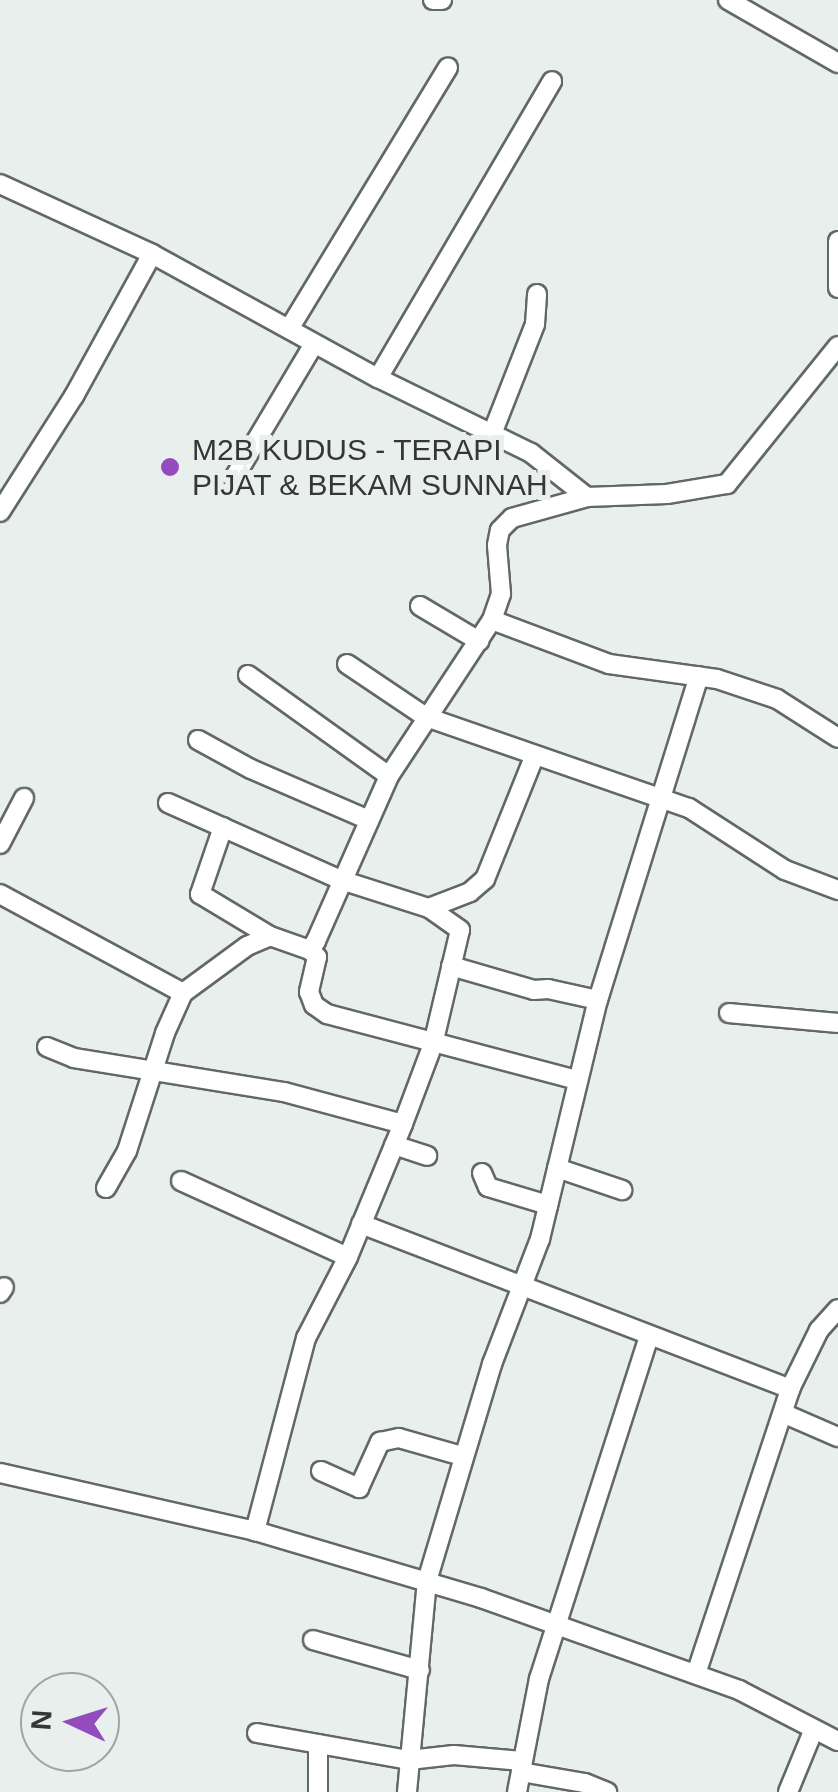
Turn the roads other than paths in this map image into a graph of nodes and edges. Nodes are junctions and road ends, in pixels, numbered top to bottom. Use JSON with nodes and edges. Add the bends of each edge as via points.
{"nodes":[{"id":1,"x":433,"y":0,"type":"edge"},
{"id":2,"x":442,"y":0,"type":"edge"},
{"id":3,"x":728,"y":0,"type":"edge"},
{"id":4,"x":838,"y":63,"type":"edge"},
{"id":5,"x":448,"y":67,"type":"dead end"},
{"id":6,"x":552,"y":81,"type":"dead end"},
{"id":7,"x":0,"y":184,"type":"edge"},
{"id":8,"x":838,"y":241,"type":"edge"},
{"id":9,"x":152,"y":254,"type":"junction"},
{"id":10,"x":838,"y":288,"type":"edge"},
{"id":11,"x":537,"y":294,"type":"dead end"},
{"id":12,"x":289,"y":330,"type":"junction"},
{"id":13,"x":314,"y":344,"type":"junction"},
{"id":14,"x":838,"y":346,"type":"edge"},
{"id":15,"x":378,"y":378,"type":"junction"},
{"id":16,"x":492,"y":434,"type":"junction"},
{"id":17,"x":234,"y":478,"type":"dead end"},
{"id":18,"x":587,"y":498,"type":"junction"},
{"id":19,"x":0,"y":512,"type":"edge"},
{"id":20,"x":420,"y":606,"type":"dead end"},
{"id":21,"x":492,"y":620,"type":"junction"},
{"id":22,"x":478,"y":641,"type":"junction"},
{"id":23,"x":348,"y":664,"type":"dead end"},
{"id":24,"x":248,"y":675,"type":"dead end"},
{"id":25,"x":699,"y":676,"type":"junction"},
{"id":26,"x":426,"y":717,"type":"junction"},
{"id":27,"x":838,"y":738,"type":"edge"},
{"id":28,"x":198,"y":740,"type":"dead end"},
{"id":29,"x":534,"y":758,"type":"junction"},
{"id":30,"x":389,"y":776,"type":"junction"},
{"id":31,"x":660,"y":796,"type":"junction"},
{"id":32,"x":24,"y":798,"type":"dead end"},
{"id":33,"x":168,"y":802,"type":"dead end"},
{"id":34,"x":368,"y":820,"type":"junction"},
{"id":35,"x":223,"y":827,"type":"junction"},
{"id":36,"x":0,"y":844,"type":"edge"},
{"id":37,"x":342,"y":880,"type":"junction"},
{"id":38,"x":838,"y":890,"type":"edge"},
{"id":39,"x":0,"y":894,"type":"edge"},
{"id":40,"x":429,"y":908,"type":"junction"},
{"id":41,"x":270,"y":936,"type":"junction"},
{"id":42,"x":310,"y":950,"type":"junction"},
{"id":43,"x":452,"y":966,"type":"junction"},
{"id":44,"x":183,"y":993,"type":"junction"},
{"id":45,"x":598,"y":1000,"type":"junction"},
{"id":46,"x":729,"y":1014,"type":"dead end"},
{"id":47,"x":838,"y":1023,"type":"edge"},
{"id":48,"x":433,"y":1044,"type":"junction"},
{"id":49,"x":46,"y":1048,"type":"dead end"},
{"id":50,"x":154,"y":1072,"type":"junction"},
{"id":51,"x":577,"y":1080,"type":"junction"},
{"id":52,"x":403,"y":1124,"type":"junction"},
{"id":53,"x":394,"y":1145,"type":"junction"},
{"id":54,"x":427,"y":1156,"type":"dead end"},
{"id":55,"x":556,"y":1168,"type":"junction"},
{"id":56,"x":482,"y":1173,"type":"dead end"},
{"id":57,"x":181,"y":1181,"type":"dead end"},
{"id":58,"x":106,"y":1188,"type":"dead end"},
{"id":59,"x":622,"y":1190,"type":"dead end"},
{"id":60,"x":548,"y":1206,"type":"junction"},
{"id":61,"x":361,"y":1224,"type":"junction"},
{"id":62,"x":348,"y":1257,"type":"junction"},
{"id":63,"x":523,"y":1288,"type":"junction"},
{"id":64,"x":838,"y":1309,"type":"edge"},
{"id":65,"x":649,"y":1336,"type":"junction"},
{"id":66,"x":790,"y":1389,"type":"junction"},
{"id":67,"x":784,"y":1414,"type":"junction"},
{"id":68,"x":838,"y":1437,"type":"edge"},
{"id":69,"x":462,"y":1456,"type":"junction"},
{"id":70,"x":322,"y":1470,"type":"dead end"},
{"id":71,"x":0,"y":1473,"type":"edge"},
{"id":72,"x":255,"y":1532,"type":"junction"},
{"id":73,"x":427,"y":1581,"type":"junction"},
{"id":74,"x":557,"y":1625,"type":"junction"},
{"id":75,"x":313,"y":1640,"type":"dead end"},
{"id":76,"x":420,"y":1670,"type":"junction"},
{"id":77,"x":696,"y":1674,"type":"junction"},
{"id":78,"x":814,"y":1729,"type":"junction"},
{"id":79,"x":257,"y":1733,"type":"dead end"},
{"id":80,"x":838,"y":1741,"type":"edge"},
{"id":81,"x":318,"y":1744,"type":"junction"},
{"id":82,"x":410,"y":1760,"type":"junction"},
{"id":83,"x":522,"y":1767,"type":"junction"},
{"id":84,"x":318,"y":1792,"type":"edge"},
{"id":85,"x":407,"y":1792,"type":"edge"},
{"id":86,"x":517,"y":1792,"type":"edge"},
{"id":87,"x":607,"y":1792,"type":"edge"},
{"id":88,"x":788,"y":1792,"type":"edge"}],
"edges":[{"from":1,"to":2,"type":"street"},
{"from":3,"to":4,"type":"street"},
{"from":5,"to":12,"type":"street"},
{"from":6,"to":15,"type":"street"},
{"from":7,"to":9,"type":"street"},
{"from":8,"to":10,"type":"street"},
{"from":9,"to":12,"type":"street"},
{"from":9,"to":19,"type":"street"},
{"from":11,"to":16,"type":"street","via":[[535,324]]},
{"from":12,"to":13,"type":"street"},
{"from":13,"to":15,"type":"street"},
{"from":13,"to":17,"type":"street"},
{"from":14,"to":18,"type":"street","via":[[727,484]]},
{"from":15,"to":16,"type":"street"},
{"from":16,"to":18,"type":"street","via":[[544,461]]},
{"from":18,"to":21,"type":"street","via":[[512,518],[500,530],[501,594]]},
{"from":20,"to":22,"type":"street"},
{"from":21,"to":22,"type":"street"},
{"from":21,"to":25,"type":"street","via":[[609,664]]},
{"from":22,"to":26,"type":"street"},
{"from":23,"to":26,"type":"street"},
{"from":24,"to":30,"type":"street"},
{"from":25,"to":27,"type":"street","via":[[778,699]]},
{"from":25,"to":31,"type":"street"},
{"from":26,"to":29,"type":"street"},
{"from":26,"to":30,"type":"street"},
{"from":28,"to":34,"type":"street"},
{"from":29,"to":31,"type":"street"},
{"from":29,"to":40,"type":"street","via":[[485,879]]},
{"from":30,"to":34,"type":"street"},
{"from":31,"to":38,"type":"street","via":[[786,870]]},
{"from":31,"to":45,"type":"street"},
{"from":32,"to":36,"type":"street"},
{"from":33,"to":35,"type":"street"},
{"from":34,"to":37,"type":"street"},
{"from":35,"to":37,"type":"street"},
{"from":35,"to":41,"type":"street","via":[[200,894]]},
{"from":37,"to":40,"type":"street"},
{"from":37,"to":42,"type":"street"},
{"from":39,"to":44,"type":"street"},
{"from":40,"to":43,"type":"street","via":[[460,930]]},
{"from":41,"to":42,"type":"street"},
{"from":41,"to":44,"type":"street"},
{"from":42,"to":48,"type":"street","via":[[317,957],[308,992],[314,1005]]},
{"from":43,"to":45,"type":"street"},
{"from":43,"to":48,"type":"street"},
{"from":44,"to":50,"type":"street"},
{"from":45,"to":51,"type":"street"},
{"from":46,"to":47,"type":"street"},
{"from":48,"to":51,"type":"street"},
{"from":48,"to":52,"type":"street"},
{"from":49,"to":50,"type":"street"},
{"from":50,"to":52,"type":"street","via":[[284,1092]]},
{"from":50,"to":58,"type":"street","via":[[133,1154]]},
{"from":51,"to":55,"type":"street"},
{"from":52,"to":53,"type":"street"},
{"from":53,"to":54,"type":"street"},
{"from":53,"to":61,"type":"street"},
{"from":55,"to":59,"type":"street"},
{"from":55,"to":60,"type":"street"},
{"from":56,"to":60,"type":"street","via":[[488,1187]]},
{"from":57,"to":62,"type":"street"},
{"from":60,"to":63,"type":"street"},
{"from":61,"to":62,"type":"street"},
{"from":61,"to":63,"type":"street"},
{"from":62,"to":72,"type":"street","via":[[301,1353]]},
{"from":63,"to":65,"type":"street"},
{"from":63,"to":69,"type":"street"},
{"from":64,"to":66,"type":"street","via":[[819,1330]]},
{"from":65,"to":66,"type":"street"},
{"from":65,"to":74,"type":"street"},
{"from":66,"to":67,"type":"street"},
{"from":67,"to":68,"type":"street"},
{"from":67,"to":77,"type":"street"},
{"from":69,"to":70,"type":"street","via":[[399,1438],[380,1442],[360,1488]]},
{"from":69,"to":73,"type":"street"},
{"from":71,"to":72,"type":"street"},
{"from":72,"to":73,"type":"street"},
{"from":73,"to":74,"type":"street"},
{"from":73,"to":76,"type":"street"},
{"from":74,"to":77,"type":"street"},
{"from":74,"to":83,"type":"street"},
{"from":75,"to":76,"type":"street"},
{"from":76,"to":82,"type":"street"},
{"from":77,"to":78,"type":"street"},
{"from":78,"to":80,"type":"street"},
{"from":78,"to":88,"type":"street"},
{"from":79,"to":81,"type":"street"},
{"from":81,"to":82,"type":"street"},
{"from":81,"to":84,"type":"street"},
{"from":82,"to":83,"type":"street","via":[[454,1756]]},
{"from":82,"to":85,"type":"street"},
{"from":83,"to":86,"type":"street"},
{"from":83,"to":87,"type":"street"}]}
